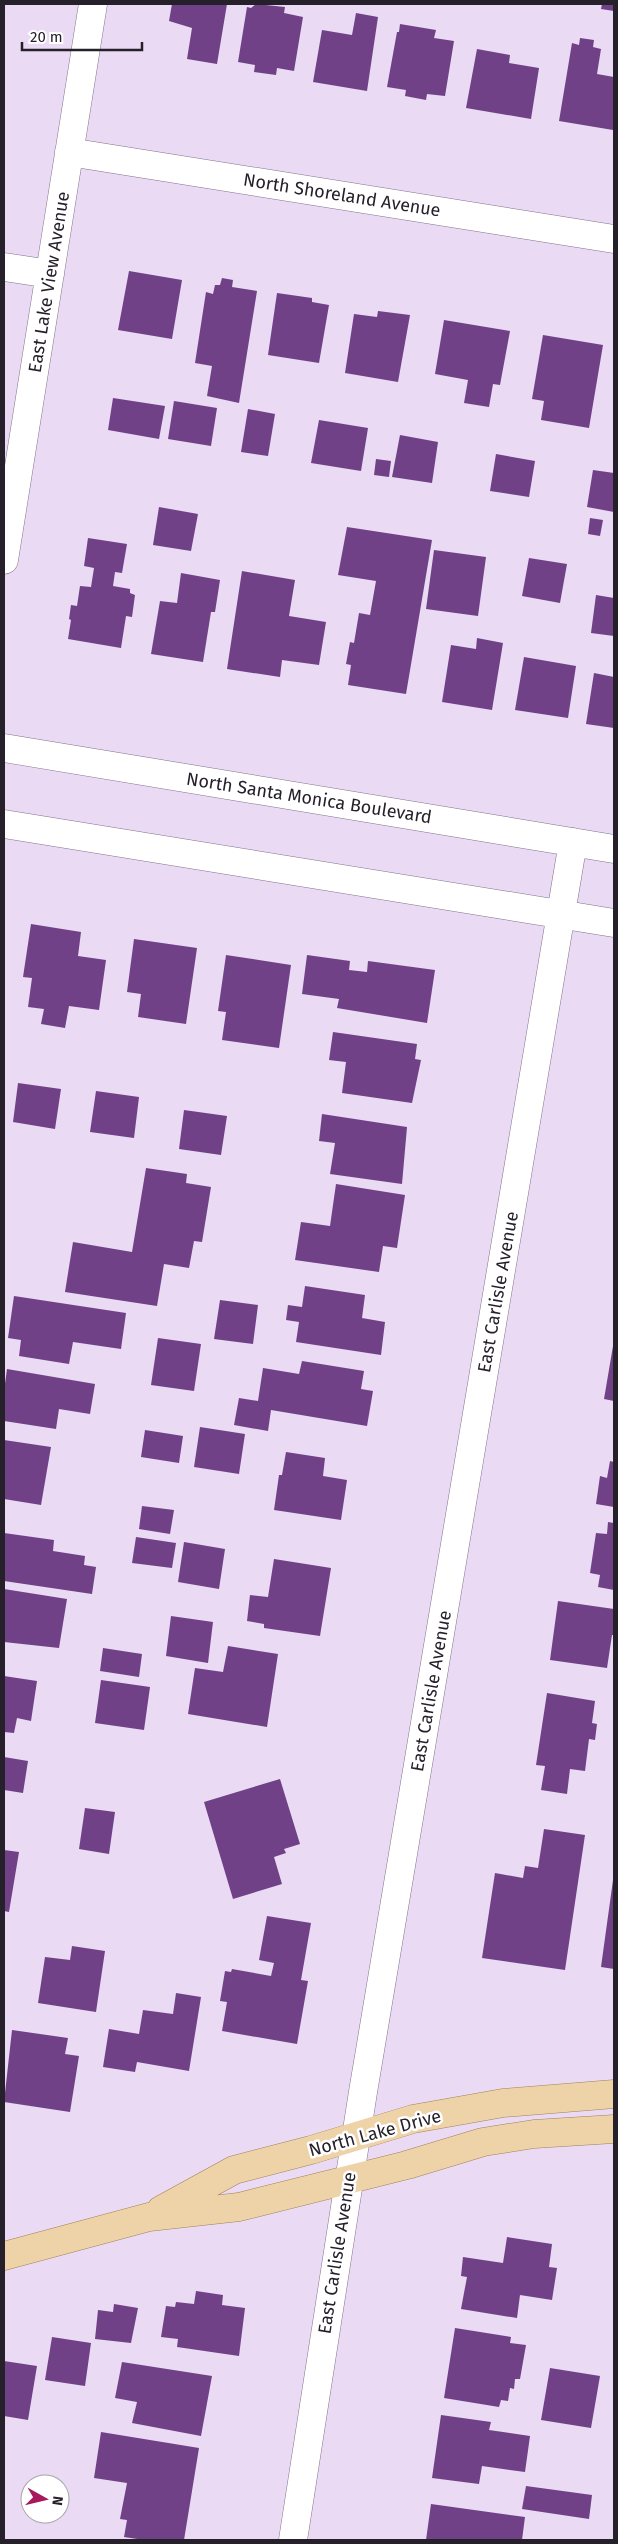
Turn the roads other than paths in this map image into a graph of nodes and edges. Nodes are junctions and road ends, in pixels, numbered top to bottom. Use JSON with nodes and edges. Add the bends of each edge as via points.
{"nodes":[{"id":1,"x":93,"y":4,"type":"edge"},
{"id":2,"x":69,"y":152,"type":"junction"},
{"id":3,"x":614,"y":239,"type":"edge"},
{"id":4,"x":4,"y":267,"type":"edge"},
{"id":5,"x":50,"y":274,"type":"junction"},
{"id":6,"x":4,"y":560,"type":"edge"},
{"id":7,"x":4,"y":748,"type":"edge"},
{"id":8,"x":4,"y":824,"type":"edge"},
{"id":9,"x":573,"y":842,"type":"junction"},
{"id":10,"x":614,"y":849,"type":"edge"},
{"id":11,"x":562,"y":914,"type":"junction"},
{"id":12,"x":614,"y":923,"type":"edge"},
{"id":13,"x":614,"y":2094,"type":"edge"},
{"id":14,"x":614,"y":2128,"type":"edge"},
{"id":15,"x":357,"y":2135,"type":"junction"},
{"id":16,"x":349,"y":2179,"type":"junction"},
{"id":17,"x":149,"y":2217,"type":"junction"},
{"id":18,"x":4,"y":2256,"type":"edge"},
{"id":19,"x":293,"y":2540,"type":"edge"}],
"edges":[{"from":1,"to":2,"type":"street","name":"East Lake View Avenue"},
{"from":2,"to":3,"type":"street","name":"North Shoreland Avenue"},
{"from":2,"to":5,"type":"street","name":"East Lake View Avenue"},
{"from":4,"to":5,"type":"street"},
{"from":5,"to":6,"type":"street","name":"East Lake View Avenue"},
{"from":7,"to":9,"type":"street","name":"North Santa Monica Boulevard"},
{"from":8,"to":11,"type":"street"},
{"from":9,"to":10,"type":"street","name":"North Santa Monica Boulevard"},
{"from":9,"to":11,"type":"street","name":"East Carlisle Avenue"},
{"from":11,"to":12,"type":"street"},
{"from":11,"to":15,"type":"street","name":"East Carlisle Avenue"},
{"from":13,"to":15,"type":"main road","name":"North Lake Drive","via":[[503,2102],[413,2119]]},
{"from":14,"to":16,"type":"main road","name":"North Lake Drive","via":[[534,2134],[483,2142]]},
{"from":15,"to":16,"type":"street","name":"East Carlisle Avenue"},
{"from":15,"to":17,"type":"main road","name":"North Lake Drive","via":[[234,2170]]},
{"from":16,"to":17,"type":"main road","name":"North Lake Drive","via":[[239,2207]]},
{"from":16,"to":19,"type":"street","name":"East Carlisle Avenue"},
{"from":17,"to":18,"type":"main road","name":"North Lake Drive"}]}
